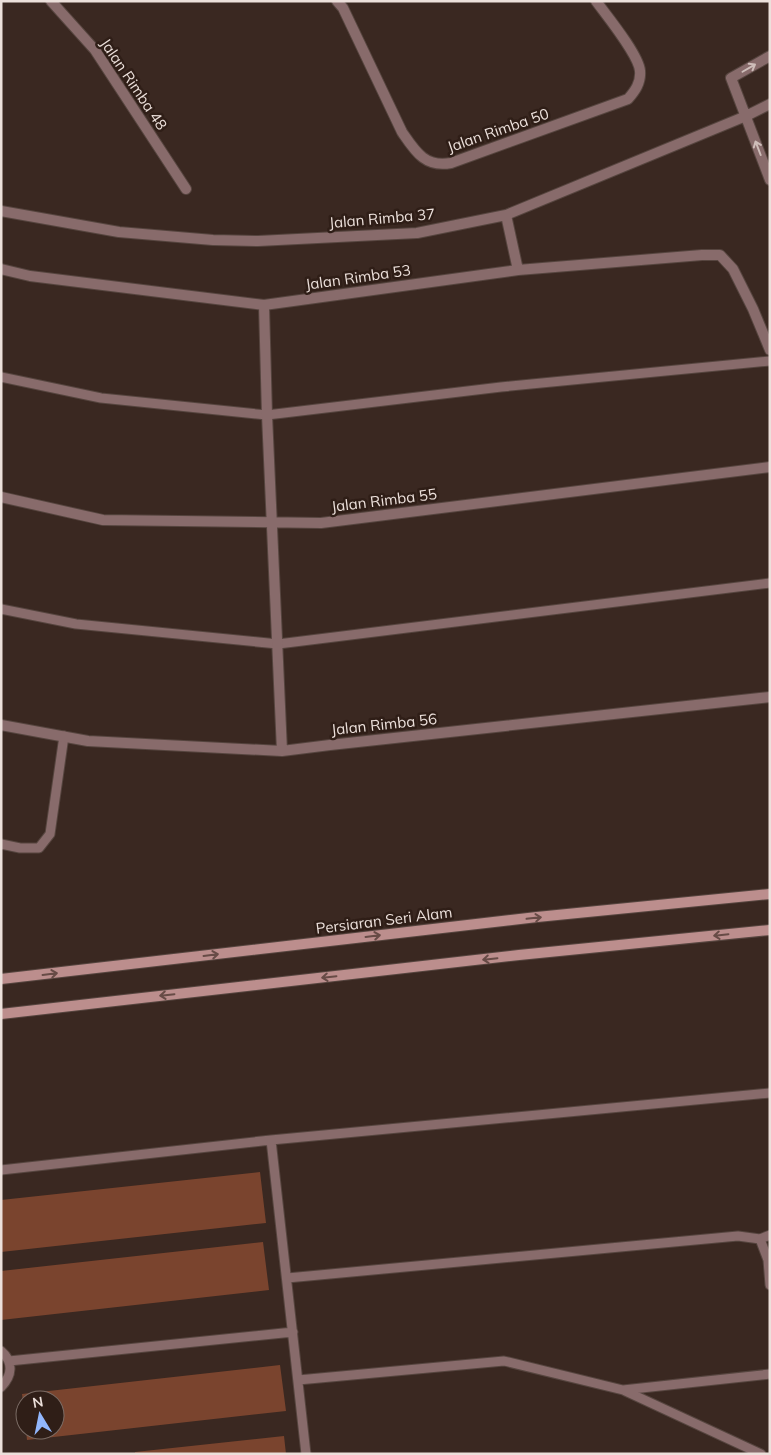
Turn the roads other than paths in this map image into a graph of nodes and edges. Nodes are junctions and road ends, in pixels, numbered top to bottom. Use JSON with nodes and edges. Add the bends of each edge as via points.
{"nodes":[{"id":1,"x":51,"y":1,"type":"edge"},
{"id":2,"x":336,"y":1,"type":"edge"},
{"id":3,"x":596,"y":1,"type":"edge"},
{"id":4,"x":769,"y":60,"type":"edge"},
{"id":5,"x":770,"y":104,"type":"edge"},
{"id":6,"x":746,"y":116,"type":"junction"},
{"id":7,"x":770,"y":180,"type":"edge"},
{"id":8,"x":186,"y":189,"type":"dead end"},
{"id":9,"x":1,"y":211,"type":"edge"},
{"id":10,"x":506,"y":215,"type":"junction"},
{"id":11,"x":1,"y":269,"type":"edge"},
{"id":12,"x":518,"y":270,"type":"junction"},
{"id":13,"x":264,"y":305,"type":"junction"},
{"id":14,"x":770,"y":350,"type":"edge"},
{"id":15,"x":770,"y":362,"type":"edge"},
{"id":16,"x":1,"y":376,"type":"edge"},
{"id":17,"x":267,"y":415,"type":"junction"},
{"id":18,"x":770,"y":467,"type":"edge"},
{"id":19,"x":1,"y":497,"type":"edge"},
{"id":20,"x":272,"y":522,"type":"junction"},
{"id":21,"x":770,"y":583,"type":"edge"},
{"id":22,"x":1,"y":609,"type":"edge"},
{"id":23,"x":278,"y":644,"type":"junction"},
{"id":24,"x":770,"y":697,"type":"edge"},
{"id":25,"x":1,"y":725,"type":"edge"},
{"id":26,"x":64,"y":736,"type":"junction"},
{"id":27,"x":282,"y":751,"type":"junction"},
{"id":28,"x":1,"y":844,"type":"edge"},
{"id":29,"x":770,"y":894,"type":"edge"},
{"id":30,"x":770,"y":930,"type":"edge"},
{"id":31,"x":1,"y":979,"type":"edge"},
{"id":32,"x":1,"y":1014,"type":"edge"},
{"id":33,"x":770,"y":1094,"type":"edge"},
{"id":34,"x":271,"y":1140,"type":"junction"},
{"id":35,"x":1,"y":1170,"type":"edge"},
{"id":36,"x":770,"y":1235,"type":"edge"},
{"id":37,"x":760,"y":1239,"type":"junction"},
{"id":38,"x":287,"y":1278,"type":"junction"},
{"id":39,"x":770,"y":1285,"type":"edge"},
{"id":40,"x":293,"y":1332,"type":"junction"},
{"id":41,"x":1,"y":1351,"type":"edge"},
{"id":42,"x":9,"y":1361,"type":"junction"},
{"id":43,"x":770,"y":1374,"type":"edge"},
{"id":44,"x":298,"y":1380,"type":"junction"},
{"id":45,"x":1,"y":1387,"type":"edge"},
{"id":46,"x":623,"y":1390,"type":"junction"},
{"id":47,"x":306,"y":1454,"type":"edge"},
{"id":48,"x":761,"y":1454,"type":"edge"}],
"edges":[{"from":1,"to":8,"type":"street","name":"Jalan Rimba 48","via":[[95,50]]},
{"from":2,"to":3,"type":"street","name":"Jalan Rimba 50","via":[[343,8],[402,132],[419,155],[442,165],[628,99],[639,82],[637,58]]},
{"from":6,"to":4,"type":"street","one_way":true,"via":[[731,78]]},
{"from":5,"to":6,"type":"street","name":"Jalan Rimba 37"},
{"from":7,"to":6,"type":"street","one_way":true},
{"from":6,"to":10,"type":"street","name":"Jalan Rimba 37"},
{"from":9,"to":10,"type":"street","name":"Jalan Rimba 37","via":[[119,232],[249,241],[417,233]]},
{"from":10,"to":12,"type":"street"},
{"from":11,"to":13,"type":"street","name":"Jalan Rimba 53","via":[[30,276]]},
{"from":12,"to":13,"type":"street","name":"Jalan Rimba 53"},
{"from":12,"to":14,"type":"street","name":"Jalan Rimba 53","via":[[720,255],[733,270]]},
{"from":13,"to":17,"type":"street"},
{"from":15,"to":17,"type":"lane","via":[[501,387]]},
{"from":16,"to":17,"type":"lane","via":[[101,398]]},
{"from":17,"to":20,"type":"street"},
{"from":18,"to":20,"type":"street","name":"Jalan Rimba 55","via":[[321,523]]},
{"from":19,"to":20,"type":"street","name":"Jalan Rimba 55","via":[[103,520]]},
{"from":20,"to":23,"type":"street"},
{"from":21,"to":23,"type":"lane"},
{"from":22,"to":23,"type":"lane","via":[[76,624]]},
{"from":23,"to":27,"type":"street"},
{"from":24,"to":27,"type":"street","name":"Jalan Rimba 56"},
{"from":25,"to":26,"type":"street","name":"Jalan Rimba 56"},
{"from":26,"to":27,"type":"street","name":"Jalan Rimba 56","via":[[88,741]]},
{"from":26,"to":28,"type":"lane","via":[[50,834],[39,848]]},
{"from":31,"to":29,"type":"street","name":"Persiaran Seri Alam","one_way":true,"via":[[537,917]]},
{"from":30,"to":32,"type":"street","one_way":true},
{"from":33,"to":34,"type":"lane"},
{"from":34,"to":35,"type":"lane"},
{"from":34,"to":38,"type":"lane"},
{"from":36,"to":37,"type":"lane"},
{"from":37,"to":38,"type":"lane","via":[[738,1236]]},
{"from":37,"to":39,"type":"lane","via":[[768,1260]]},
{"from":38,"to":40,"type":"lane"},
{"from":40,"to":42,"type":"lane"},
{"from":40,"to":44,"type":"lane"},
{"from":41,"to":42,"type":"lane"},
{"from":42,"to":45,"type":"lane","via":[[10,1375]]},
{"from":43,"to":46,"type":"lane"},
{"from":44,"to":46,"type":"lane","via":[[504,1361]]},
{"from":44,"to":47,"type":"lane"},
{"from":46,"to":48,"type":"lane"}]}
